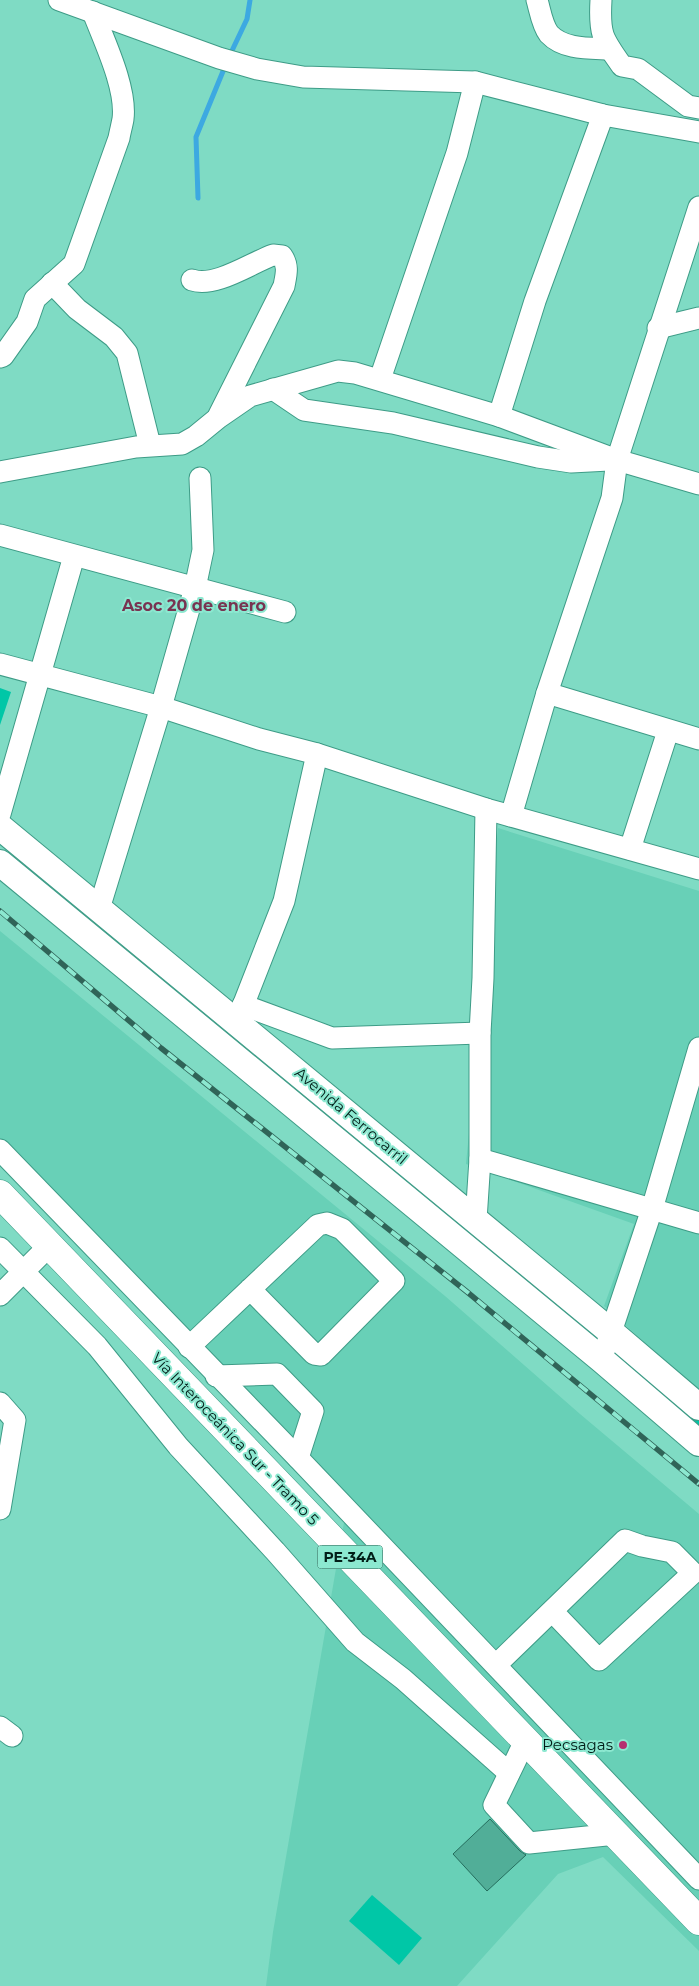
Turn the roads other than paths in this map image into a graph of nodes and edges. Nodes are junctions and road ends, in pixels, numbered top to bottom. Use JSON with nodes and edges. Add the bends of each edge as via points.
{"nodes":[{"id":1,"x":59,"y":0,"type":"edge"},
{"id":2,"x":536,"y":0,"type":"edge"},
{"id":3,"x":601,"y":0,"type":"edge"},
{"id":4,"x":93,"y":12,"type":"junction"},
{"id":5,"x":610,"y":49,"type":"junction"},
{"id":6,"x":475,"y":82,"type":"junction"},
{"id":7,"x":699,"y":108,"type":"edge"},
{"id":8,"x":602,"y":114,"type":"junction"},
{"id":9,"x":699,"y":132,"type":"edge"},
{"id":10,"x":699,"y":206,"type":"edge"},
{"id":11,"x":192,"y":280,"type":"dead end"},
{"id":12,"x":52,"y":283,"type":"junction"},
{"id":13,"x":699,"y":318,"type":"edge"},
{"id":14,"x":658,"y":328,"type":"junction"},
{"id":15,"x":0,"y":357,"type":"edge"},
{"id":16,"x":380,"y":379,"type":"junction"},
{"id":17,"x":273,"y":389,"type":"junction"},
{"id":18,"x":499,"y":416,"type":"junction"},
{"id":19,"x":218,"y":418,"type":"junction"},
{"id":20,"x":150,"y":445,"type":"junction"},
{"id":21,"x":617,"y":460,"type":"junction"},
{"id":22,"x":0,"y":472,"type":"edge"},
{"id":23,"x":200,"y":478,"type":"dead end"},
{"id":24,"x":699,"y":484,"type":"edge"},
{"id":25,"x":0,"y":535,"type":"edge"},
{"id":26,"x":74,"y":556,"type":"junction"},
{"id":27,"x":194,"y":588,"type":"junction"},
{"id":28,"x":285,"y":612,"type":"dead end"},
{"id":29,"x":0,"y":664,"type":"edge"},
{"id":30,"x":40,"y":676,"type":"junction"},
{"id":31,"x":547,"y":693,"type":"junction"},
{"id":32,"x":161,"y":708,"type":"junction"},
{"id":33,"x":668,"y":731,"type":"junction"},
{"id":34,"x":699,"y":739,"type":"edge"},
{"id":35,"x":316,"y":754,"type":"junction"},
{"id":36,"x":486,"y":809,"type":"junction"},
{"id":37,"x":0,"y":814,"type":"edge"},
{"id":38,"x":511,"y":816,"type":"junction"},
{"id":39,"x":0,"y":827,"type":"edge"},
{"id":40,"x":630,"y":849,"type":"junction"},
{"id":41,"x":0,"y":863,"type":"edge"},
{"id":42,"x":699,"y":869,"type":"edge"},
{"id":43,"x":99,"y":909,"type":"junction"},
{"id":44,"x":240,"y":1013,"type":"junction"},
{"id":45,"x":480,"y":1033,"type":"junction"},
{"id":46,"x":699,"y":1048,"type":"edge"},
{"id":47,"x":0,"y":1150,"type":"edge"},
{"id":48,"x":480,"y":1159,"type":"junction"},
{"id":49,"x":0,"y":1194,"type":"edge"},
{"id":50,"x":652,"y":1209,"type":"junction"},
{"id":51,"x":476,"y":1220,"type":"junction"},
{"id":52,"x":699,"y":1223,"type":"edge"},
{"id":53,"x":49,"y":1246,"type":"junction"},
{"id":54,"x":0,"y":1248,"type":"edge"},
{"id":55,"x":24,"y":1273,"type":"junction"},
{"id":56,"x":250,"y":1289,"type":"junction"},
{"id":57,"x":0,"y":1295,"type":"edge"},
{"id":58,"x":611,"y":1332,"type":"junction"},
{"id":59,"x":189,"y":1347,"type":"junction"},
{"id":60,"x":602,"y":1360,"type":"junction"},
{"id":61,"x":216,"y":1376,"type":"junction"},
{"id":62,"x":0,"y":1403,"type":"edge"},
{"id":63,"x":699,"y":1407,"type":"edge"},
{"id":64,"x":699,"y":1443,"type":"edge"},
{"id":65,"x":298,"y":1458,"type":"junction"},
{"id":66,"x":0,"y":1509,"type":"edge"},
{"id":67,"x":552,"y":1611,"type":"junction"},
{"id":68,"x":496,"y":1665,"type":"junction"},
{"id":69,"x":525,"y":1740,"type":"junction"},
{"id":70,"x":509,"y":1772,"type":"junction"},
{"id":71,"x":616,"y":1834,"type":"junction"},
{"id":72,"x":699,"y":1879,"type":"edge"},
{"id":73,"x":699,"y":1921,"type":"edge"}],
"edges":[{"from":1,"to":4,"type":"street"},
{"from":2,"to":5,"type":"street","via":[[549,33],[562,43]]},
{"from":3,"to":5,"type":"street","via":[[600,27]]},
{"from":4,"to":6,"type":"street","via":[[256,69],[303,77]]},
{"from":4,"to":12,"type":"street","via":[[117,76],[123,118],[119,138],[74,264]]},
{"from":5,"to":7,"type":"street","via":[[622,66],[638,69],[688,106]]},
{"from":6,"to":8,"type":"street"},
{"from":6,"to":16,"type":"street","via":[[457,153]]},
{"from":8,"to":9,"type":"street"},
{"from":8,"to":18,"type":"street","via":[[535,301]]},
{"from":10,"to":14,"type":"street"},
{"from":11,"to":19,"type":"street","via":[[215,280],[273,255],[282,256],[286,262],[284,286]]},
{"from":12,"to":15,"type":"street","via":[[35,299],[28,322]]},
{"from":12,"to":20,"type":"street","via":[[77,309],[114,337],[127,354]]},
{"from":13,"to":14,"type":"street"},
{"from":14,"to":21,"type":"street"},
{"from":16,"to":17,"type":"street","via":[[338,371]]},
{"from":16,"to":18,"type":"street"},
{"from":17,"to":19,"type":"street","via":[[250,396]]},
{"from":17,"to":21,"type":"street","via":[[304,410],[393,423],[546,459],[571,462]]},
{"from":18,"to":21,"type":"street"},
{"from":19,"to":20,"type":"street","via":[[182,444]]},
{"from":20,"to":22,"type":"street"},
{"from":21,"to":24,"type":"street"},
{"from":21,"to":31,"type":"street","via":[[612,498]]},
{"from":23,"to":27,"type":"street","via":[[203,550]]},
{"from":25,"to":26,"type":"street"},
{"from":26,"to":27,"type":"street"},
{"from":26,"to":30,"type":"street"},
{"from":27,"to":28,"type":"street"},
{"from":27,"to":32,"type":"street"},
{"from":29,"to":30,"type":"street"},
{"from":30,"to":32,"type":"street"},
{"from":30,"to":37,"type":"street"},
{"from":31,"to":33,"type":"street"},
{"from":31,"to":38,"type":"street"},
{"from":32,"to":35,"type":"street"},
{"from":32,"to":43,"type":"street"},
{"from":33,"to":34,"type":"street"},
{"from":33,"to":40,"type":"street"},
{"from":35,"to":36,"type":"street"},
{"from":35,"to":44,"type":"street","via":[[284,901]]},
{"from":36,"to":38,"type":"street"},
{"from":36,"to":45,"type":"street"},
{"from":38,"to":40,"type":"street"},
{"from":39,"to":43,"type":"main road","name":"Avenida Ferrocarril"},
{"from":40,"to":42,"type":"street"},
{"from":41,"to":60,"type":"main road","name":"Avenida Ferrocarril"},
{"from":43,"to":44,"type":"main road","name":"Avenida Ferrocarril"},
{"from":44,"to":45,"type":"street","via":[[332,1038]]},
{"from":44,"to":51,"type":"main road","name":"Avenida Ferrocarril"},
{"from":45,"to":48,"type":"street"},
{"from":46,"to":50,"type":"street"},
{"from":47,"to":59,"type":"street"},
{"from":48,"to":50,"type":"street"},
{"from":48,"to":51,"type":"street"},
{"from":49,"to":53,"type":"highway","name":"Vía Interoceánica Sur - Tramo 5","number":"PE-34A"},
{"from":50,"to":52,"type":"street"},
{"from":50,"to":58,"type":"street"},
{"from":51,"to":58,"type":"main road","name":"Avenida Ferrocarril"},
{"from":53,"to":55,"type":"street"},
{"from":53,"to":69,"type":"highway","name":"Vía Interoceánica Sur - Tramo 5","number":"PE-34A"},
{"from":54,"to":55,"type":"street"},
{"from":55,"to":57,"type":"street"},
{"from":55,"to":70,"type":"street","via":[[97,1346],[178,1446],[355,1642],[403,1679]]},
{"from":56,"to":56,"type":"street","via":[[318,1225],[327,1224],[342,1229],[394,1281],[321,1355],[314,1354]]},
{"from":56,"to":59,"type":"street"},
{"from":58,"to":60,"type":"street"},
{"from":58,"to":63,"type":"main road","name":"Avenida Ferrocarril"},
{"from":59,"to":61,"type":"street"},
{"from":60,"to":64,"type":"main road","name":"Avenida Ferrocarril"},
{"from":61,"to":65,"type":"street"},
{"from":61,"to":65,"type":"street","via":[[277,1374],[313,1411]]},
{"from":62,"to":66,"type":"street","via":[[15,1420]]},
{"from":65,"to":68,"type":"street"},
{"from":67,"to":67,"type":"street","via":[[625,1540],[672,1552],[693,1573],[599,1660]]},
{"from":67,"to":68,"type":"street"},
{"from":68,"to":72,"type":"street"},
{"from":69,"to":70,"type":"street"},
{"from":69,"to":71,"type":"highway","name":"Vía Interoceánica Sur - Tramo 5","number":"PE-34A"},
{"from":70,"to":71,"type":"street","via":[[494,1805],[529,1843]]},
{"from":71,"to":73,"type":"highway","name":"Vía Interoceánica Sur - Tramo 5","number":"PE-34A"}]}
